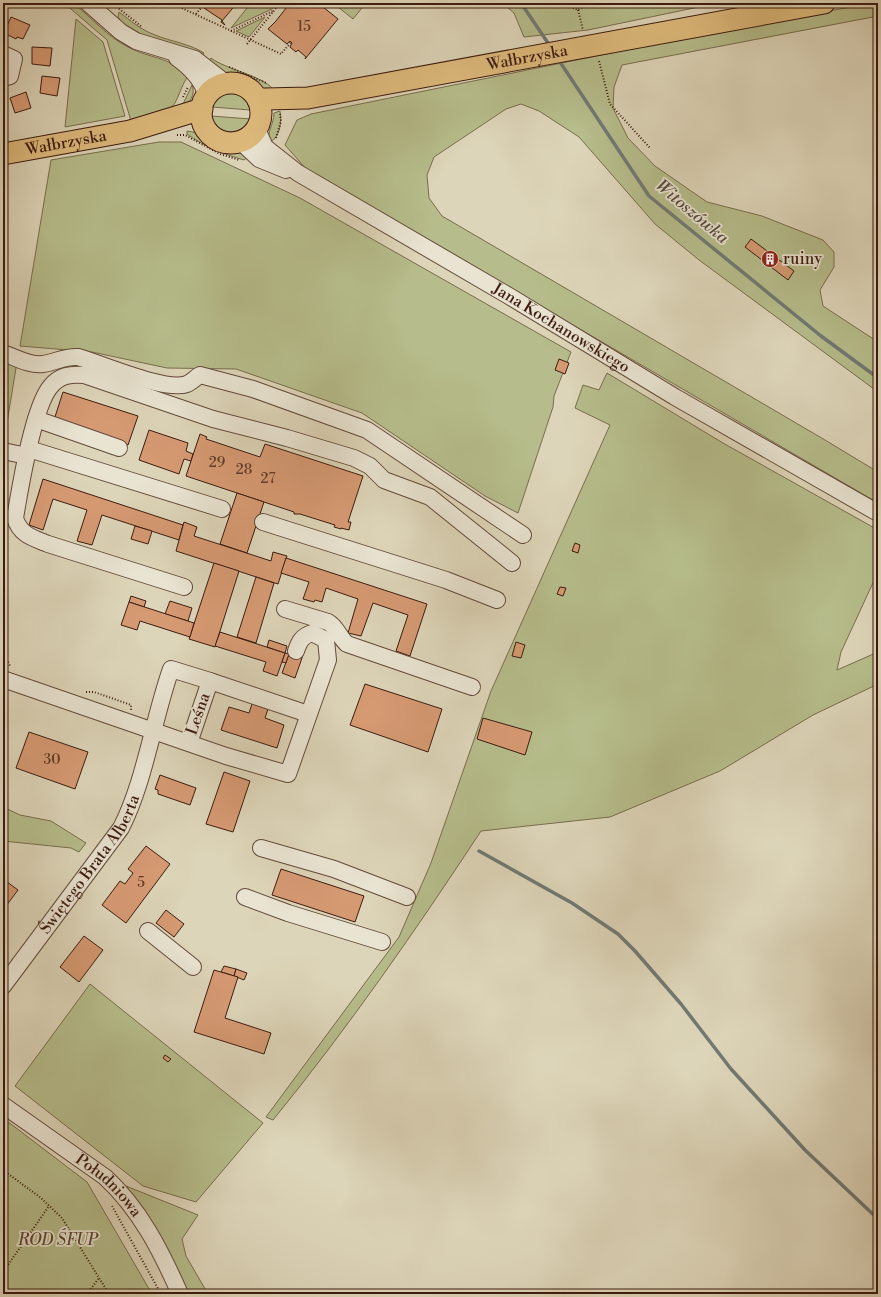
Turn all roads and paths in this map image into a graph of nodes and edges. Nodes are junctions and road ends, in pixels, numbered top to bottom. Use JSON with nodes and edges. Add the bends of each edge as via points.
{"nodes":[{"id":1,"x":88,"y":3,"type":"edge"},
{"id":2,"x":112,"y":3,"type":"edge"},
{"id":3,"x":171,"y":3,"type":"edge"},
{"id":4,"x":205,"y":3,"type":"edge"},
{"id":5,"x":280,"y":3,"type":"edge"},
{"id":6,"x":562,"y":3,"type":"edge"},
{"id":7,"x":588,"y":3,"type":"edge"},
{"id":8,"x":824,"y":3,"type":"edge"},
{"id":9,"x":797,"y":6,"type":"edge"},
{"id":10,"x":578,"y":10,"type":"junction"},
{"id":11,"x":274,"y":11,"type":"junction"},
{"id":12,"x":196,"y":14,"type":"junction"},
{"id":13,"x":144,"y":29,"type":"dead end"},
{"id":14,"x":231,"y":31,"type":"junction"},
{"id":15,"x":250,"y":40,"type":"junction"},
{"id":16,"x":291,"y":42,"type":"dead end"},
{"id":17,"x":247,"y":44,"type":"dead end"},
{"id":18,"x":585,"y":46,"type":"junction"},
{"id":19,"x":169,"y":52,"type":"junction"},
{"id":20,"x":3,"y":54,"type":"edge"},
{"id":21,"x":228,"y":75,"type":"junction"},
{"id":22,"x":3,"y":78,"type":"edge"},
{"id":23,"x":204,"y":102,"type":"junction"},
{"id":24,"x":272,"y":103,"type":"junction"},
{"id":25,"x":206,"y":129,"type":"junction"},
{"id":26,"x":130,"y":131,"type":"junction"},
{"id":27,"x":176,"y":135,"type":"dead end"},
{"id":28,"x":255,"y":139,"type":"junction"},
{"id":29,"x":650,"y":148,"type":"dead end"},
{"id":30,"x":3,"y":154,"type":"edge"},
{"id":31,"x":3,"y":353,"type":"edge"},
{"id":32,"x":36,"y":419,"type":"junction"},
{"id":33,"x":119,"y":448,"type":"dead end"},
{"id":34,"x":3,"y":451,"type":"edge"},
{"id":35,"x":28,"y":452,"type":"junction"},
{"id":36,"x":222,"y":509,"type":"dead end"},
{"id":37,"x":878,"y":513,"type":"edge"},
{"id":38,"x":263,"y":522,"type":"dead end"},
{"id":39,"x":523,"y":535,"type":"dead end"},
{"id":40,"x":512,"y":563,"type":"dead end"},
{"id":41,"x":184,"y":587,"type":"dead end"},
{"id":42,"x":497,"y":600,"type":"dead end"},
{"id":43,"x":285,"y":609,"type":"dead end"},
{"id":44,"x":3,"y":651,"type":"edge"},
{"id":45,"x":296,"y":651,"type":"dead end"},
{"id":46,"x":5,"y":674,"type":"edge"},
{"id":47,"x":210,"y":681,"type":"junction"},
{"id":48,"x":472,"y":687,"type":"dead end"},
{"id":49,"x":80,"y":692,"type":"dead end"},
{"id":50,"x":308,"y":714,"type":"junction"},
{"id":51,"x":128,"y":722,"type":"junction"},
{"id":52,"x":152,"y":730,"type":"junction"},
{"id":53,"x":189,"y":743,"type":"junction"},
{"id":54,"x":261,"y":848,"type":"dead end"},
{"id":55,"x":245,"y":897,"type":"dead end"},
{"id":56,"x":407,"y":897,"type":"dead end"},
{"id":57,"x":148,"y":931,"type":"dead end"},
{"id":58,"x":382,"y":942,"type":"dead end"},
{"id":59,"x":192,"y":967,"type":"dead end"},
{"id":60,"x":3,"y":986,"type":"edge"},
{"id":61,"x":3,"y":1105,"type":"edge"},
{"id":62,"x":3,"y":1170,"type":"edge"},
{"id":63,"x":110,"y":1202,"type":"dead end"},
{"id":64,"x":49,"y":1206,"type":"junction"},
{"id":65,"x":3,"y":1272,"type":"edge"},
{"id":66,"x":99,"y":1278,"type":"junction"},
{"id":67,"x":88,"y":1294,"type":"edge"},
{"id":68,"x":109,"y":1294,"type":"edge"},
{"id":69,"x":161,"y":1294,"type":"edge"},
{"id":70,"x":180,"y":1294,"type":"edge"}],
"edges":[{"from":1,"to":19,"type":"street","via":[[128,37]]},
{"from":2,"to":13,"type":"path"},
{"from":3,"to":12,"type":"path"},
{"from":4,"to":12,"type":"path"},
{"from":5,"to":11,"type":"path"},
{"from":6,"to":10,"type":"path"},
{"from":7,"to":10,"type":"path"},
{"from":8,"to":9,"type":"main road","name":"Wałbrzyska"},
{"from":9,"to":18,"type":"main road","name":"Wałbrzyska","via":[[678,31]]},
{"from":10,"to":18,"type":"path"},
{"from":11,"to":14,"type":"path"},
{"from":11,"to":15,"type":"path"},
{"from":12,"to":14,"type":"path"},
{"from":14,"to":15,"type":"path"},
{"from":15,"to":16,"type":"path","via":[[281,54]]},
{"from":15,"to":17,"type":"path"},
{"from":18,"to":24,"type":"main road","name":"Wałbrzyska"},
{"from":18,"to":29,"type":"path","via":[[610,104]]},
{"from":19,"to":21,"type":"street","via":[[186,55]]},
{"from":19,"to":23,"type":"street","via":[[188,65],[197,76],[204,87]]},
{"from":20,"to":22,"type":"street","via":[[14,59],[10,76]]},
{"from":21,"to":23,"type":"main road","name":"Wałbrzyska"},
{"from":21,"to":24,"type":"main road","via":[[238,84]]},
{"from":21,"to":24,"type":"path","via":[[276,87]]},
{"from":23,"to":25,"type":"main road","via":[[201,116]]},
{"from":23,"to":26,"type":"main road","name":"Wałbrzyska"},
{"from":24,"to":28,"type":"main road","via":[[261,111]]},
{"from":24,"to":28,"type":"path","via":[[281,121],[275,140]]},
{"from":25,"to":26,"type":"main road","name":"Wałbrzyska","via":[[189,127]]},
{"from":25,"to":28,"type":"main road","via":[[221,142],[234,143]]},
{"from":26,"to":30,"type":"main road","name":"Wałbrzyska"},
{"from":27,"to":28,"type":"path","via":[[185,135],[220,154],[247,163]]},
{"from":28,"to":37,"type":"street","name":"Jana Kochanowskiego","via":[[278,169],[298,174],[509,296],[675,397]]},
{"from":31,"to":39,"type":"street","via":[[34,364],[43,364],[67,356],[78,357],[174,386],[188,384],[200,375],[253,389],[308,408],[367,430]]},
{"from":32,"to":33,"type":"street"},
{"from":32,"to":35,"type":"street"},
{"from":32,"to":40,"type":"street","via":[[44,394],[51,385],[62,377],[72,374],[84,375],[213,419],[354,458],[370,466],[384,480],[430,497]]},
{"from":34,"to":35,"type":"street"},
{"from":35,"to":36,"type":"street"},
{"from":35,"to":41,"type":"street","via":[[15,518],[20,530],[28,536]]},
{"from":38,"to":42,"type":"street","via":[[446,580]]},
{"from":43,"to":48,"type":"street","via":[[328,622],[335,626],[347,644]]},
{"from":44,"to":46,"type":"path","via":[[11,669]]},
{"from":45,"to":50,"type":"street","via":[[305,635],[312,633],[326,640],[328,660]]},
{"from":46,"to":51,"type":"street","name":"Leśna"},
{"from":47,"to":50,"type":"street"},
{"from":47,"to":52,"type":"street","name":"Leśna","via":[[171,669]]},
{"from":47,"to":53,"type":"street","name":"Leśna"},
{"from":49,"to":51,"type":"path","via":[[94,692],[131,705]]},
{"from":50,"to":53,"type":"street","via":[[288,774]]},
{"from":51,"to":52,"type":"street","name":"Leśna"},
{"from":52,"to":53,"type":"street","name":"Leśna"},
{"from":52,"to":60,"type":"street","name":"Świętego Brata Alberta","via":[[145,760],[121,828]]},
{"from":54,"to":56,"type":"street","via":[[334,869]]},
{"from":55,"to":58,"type":"street"},
{"from":57,"to":59,"type":"street"},
{"from":61,"to":70,"type":"street","name":"Południowa","via":[[105,1177],[120,1191],[142,1219]]},
{"from":62,"to":64,"type":"path"},
{"from":63,"to":69,"type":"path"},
{"from":64,"to":65,"type":"path"},
{"from":64,"to":66,"type":"path","via":[[62,1218]]},
{"from":66,"to":67,"type":"path"},
{"from":66,"to":68,"type":"path"}]}
